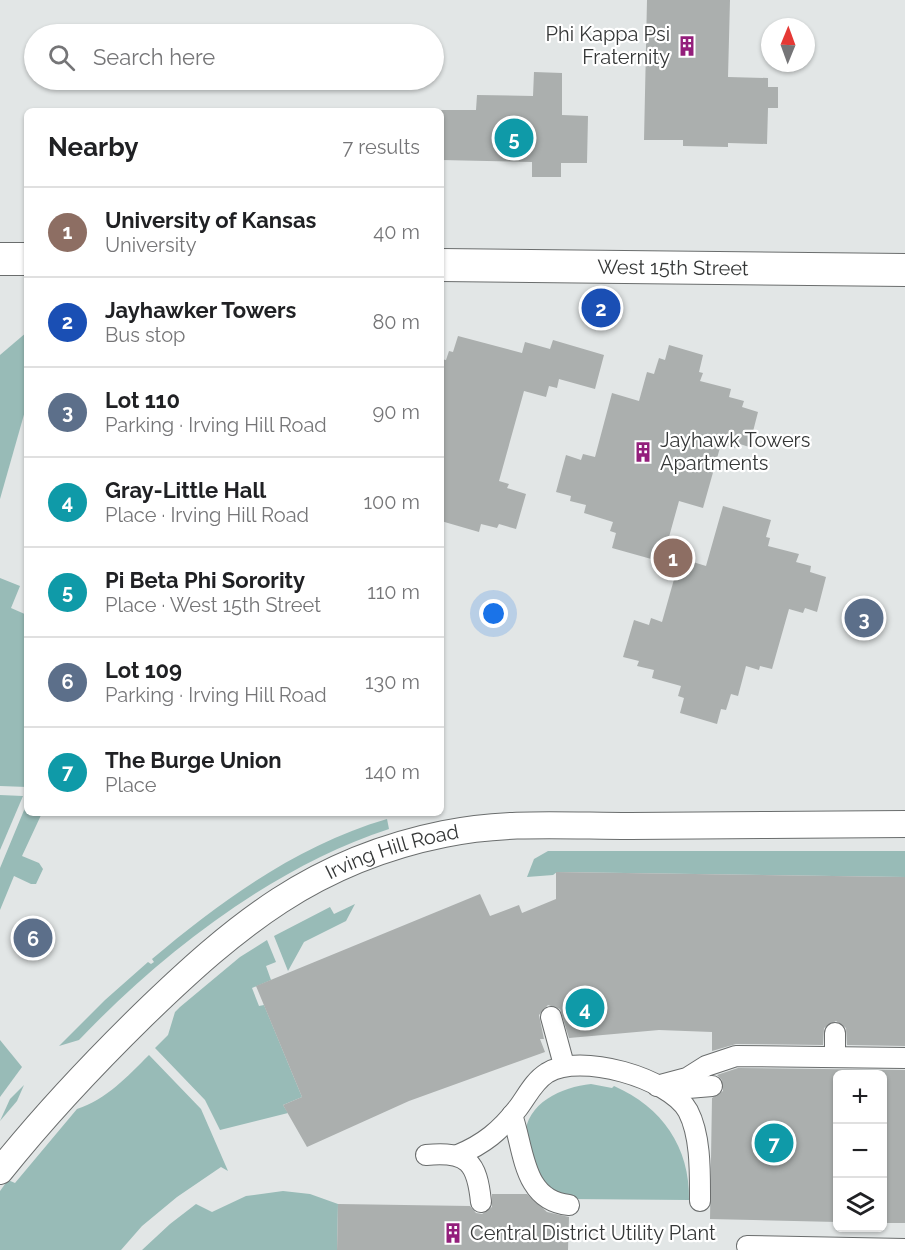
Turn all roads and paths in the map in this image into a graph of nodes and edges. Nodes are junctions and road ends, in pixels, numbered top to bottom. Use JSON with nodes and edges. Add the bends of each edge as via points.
{"nodes":[{"id":1,"x":0,"y":259,"type":"edge"},
{"id":2,"x":24,"y":259,"type":"edge"},
{"id":3,"x":444,"y":265,"type":"edge"},
{"id":4,"x":905,"y":270,"type":"edge"},
{"id":5,"x":905,"y":824,"type":"edge"},
{"id":6,"x":551,"y":1017,"type":"dead end"},
{"id":7,"x":835,"y":1033,"type":"dead end"},
{"id":8,"x":835,"y":1058,"type":"junction"},
{"id":9,"x":905,"y":1058,"type":"edge"},
{"id":10,"x":564,"y":1065,"type":"junction"},
{"id":11,"x":688,"y":1083,"type":"junction"},
{"id":12,"x":657,"y":1086,"type":"junction"},
{"id":13,"x":712,"y":1086,"type":"dead end"},
{"id":14,"x":688,"y":1110,"type":"junction"},
{"id":15,"x":512,"y":1115,"type":"junction"},
{"id":16,"x":488,"y":1139,"type":"junction"},
{"id":17,"x":426,"y":1155,"type":"dead end"},
{"id":18,"x":458,"y":1155,"type":"junction"},
{"id":19,"x":0,"y":1171,"type":"edge"},
{"id":20,"x":477,"y":1175,"type":"junction"},
{"id":21,"x":700,"y":1201,"type":"dead end"},
{"id":22,"x":481,"y":1202,"type":"dead end"},
{"id":23,"x":569,"y":1205,"type":"dead end"},
{"id":24,"x":747,"y":1246,"type":"dead end"},
{"id":25,"x":825,"y":1249,"type":"edge"},
{"id":26,"x":871,"y":1249,"type":"edge"},
{"id":27,"x":905,"y":1249,"type":"edge"}],
"edges":[{"from":1,"to":2,"type":"street"},
{"from":3,"to":4,"type":"street","name":"West 15th Street"},
{"from":5,"to":19,"type":"street","name":"Irving Hill Road","via":[[482,827],[393,847],[343,865],[240,926],[196,964],[104,1053]]},
{"from":6,"to":10,"type":"street"},
{"from":7,"to":8,"type":"street"},
{"from":8,"to":9,"type":"street"},
{"from":8,"to":11,"type":"street","via":[[736,1056],[706,1066]]},
{"from":10,"to":12,"type":"street","via":[[605,1066]]},
{"from":10,"to":15,"type":"street","via":[[545,1073]]},
{"from":11,"to":12,"type":"street"},
{"from":11,"to":13,"type":"street"},
{"from":11,"to":14,"type":"street"},
{"from":12,"to":14,"type":"street","via":[[675,1096]]},
{"from":14,"to":21,"type":"street","via":[[696,1143]]},
{"from":15,"to":16,"type":"street"},
{"from":15,"to":23,"type":"street","via":[[531,1180],[550,1199]]},
{"from":16,"to":18,"type":"street"},
{"from":16,"to":20,"type":"street"},
{"from":17,"to":18,"type":"street"},
{"from":18,"to":20,"type":"street","via":[[470,1162]]},
{"from":20,"to":22,"type":"street"},
{"from":24,"to":25,"type":"street"},
{"from":25,"to":26,"type":"street"},
{"from":26,"to":27,"type":"street"}]}
